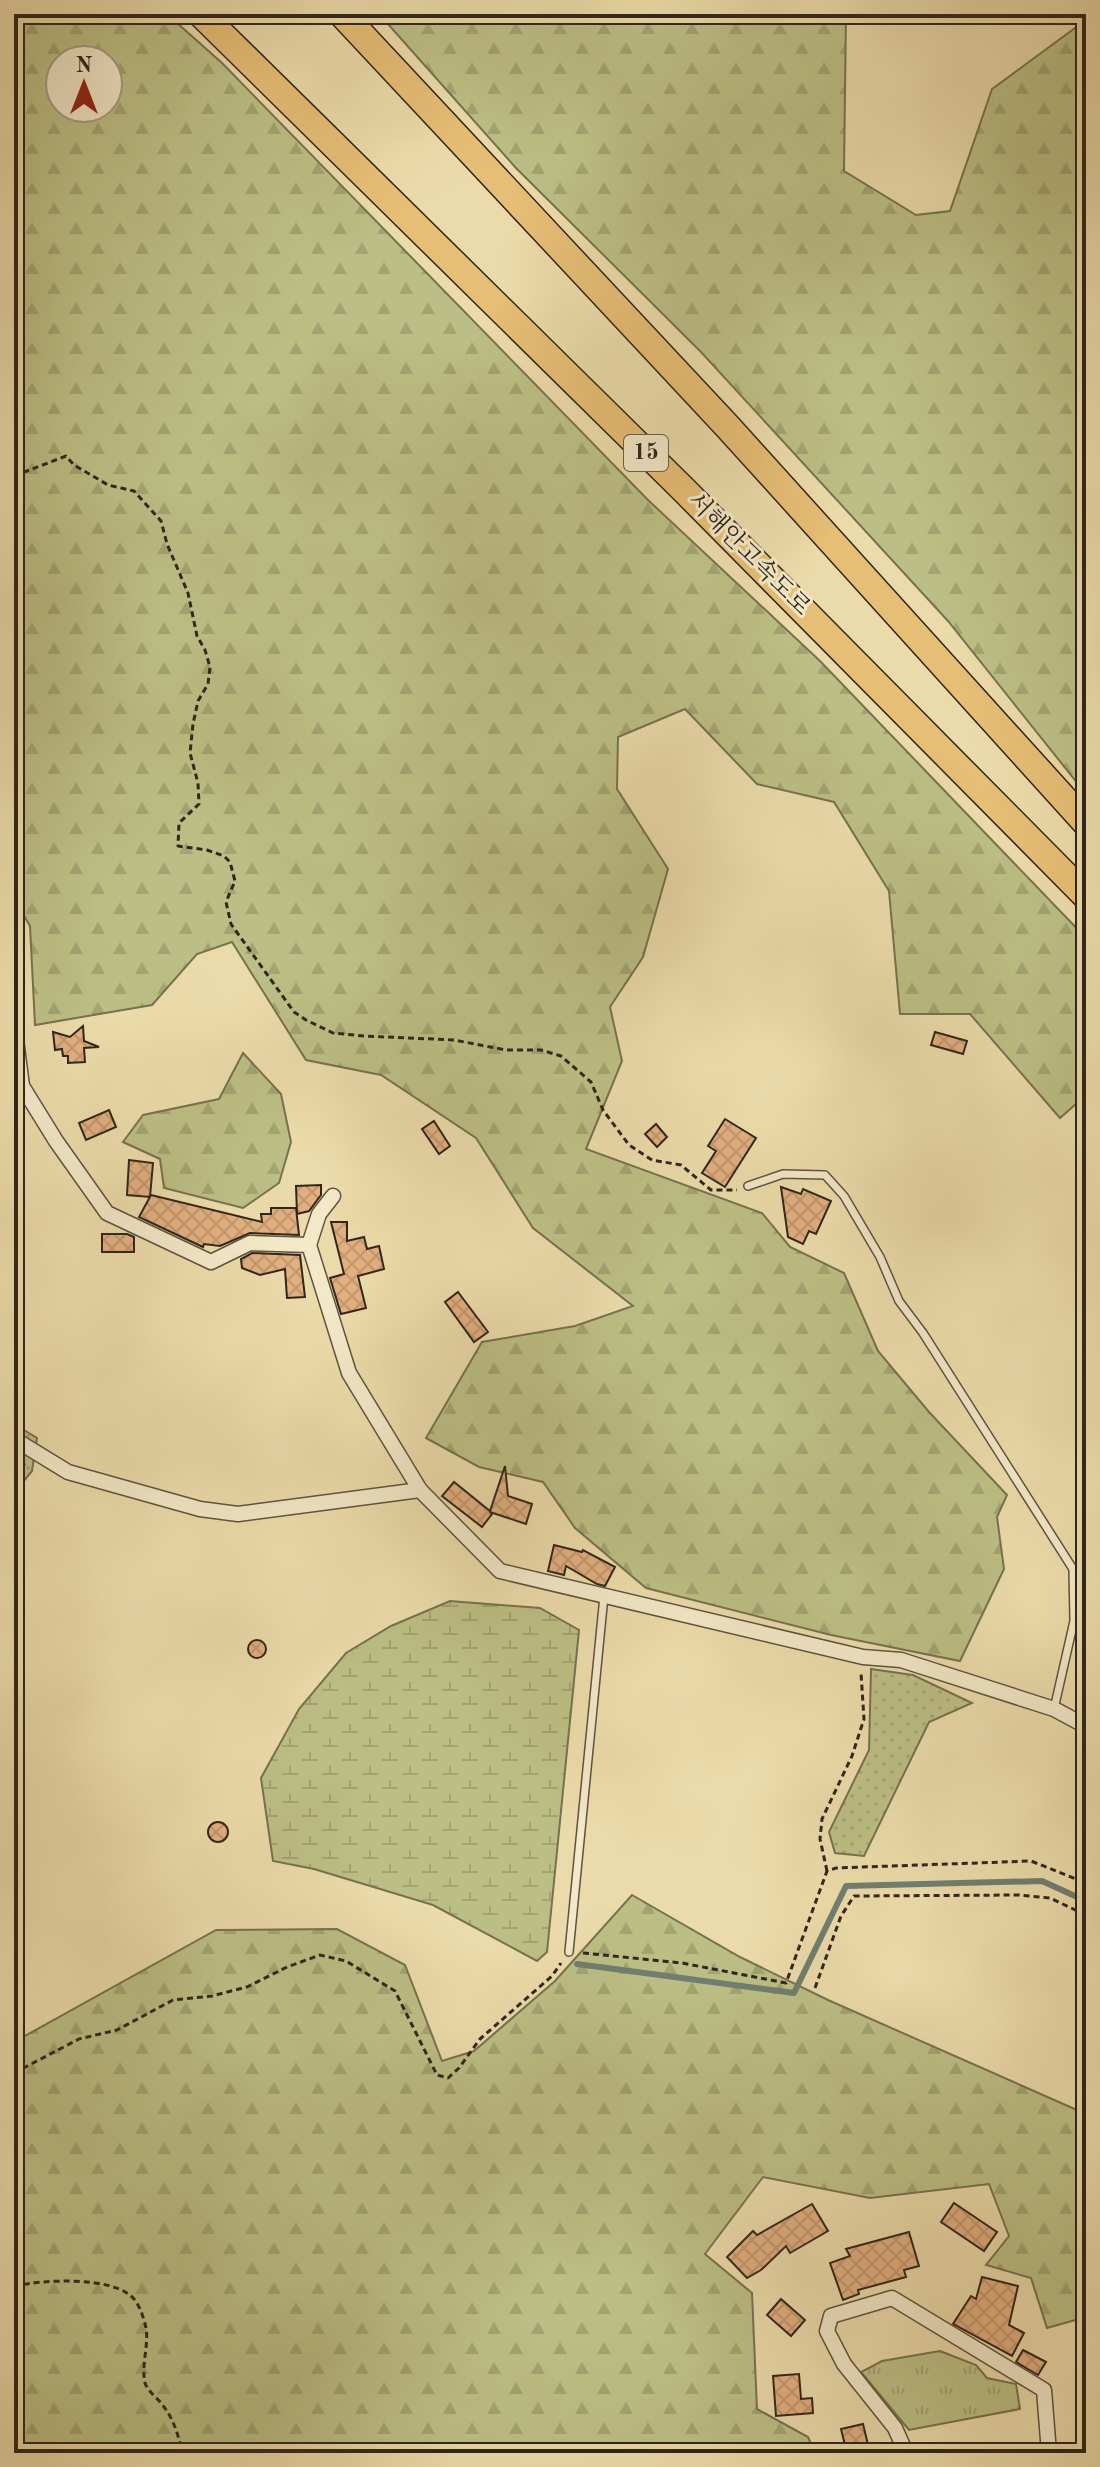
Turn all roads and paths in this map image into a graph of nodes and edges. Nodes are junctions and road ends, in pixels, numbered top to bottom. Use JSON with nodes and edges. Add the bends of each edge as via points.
{"nodes":[{"id":1,"x":201,"y":14,"type":"edge"},
{"id":2,"x":342,"y":14,"type":"edge"},
{"id":3,"x":14,"y":476,"type":"edge"},
{"id":4,"x":1086,"y":823,"type":"edge"},
{"id":5,"x":1086,"y":896,"type":"edge"},
{"id":6,"x":14,"y":1024,"type":"edge"},
{"id":7,"x":18,"y":1087,"type":"edge"},
{"id":8,"x":748,"y":1186,"type":"joint"},
{"id":9,"x":333,"y":1196,"type":"dead end"},
{"id":10,"x":309,"y":1245,"type":"junction"},
{"id":11,"x":14,"y":1439,"type":"edge"},
{"id":12,"x":420,"y":1490,"type":"junction"},
{"id":13,"x":604,"y":1596,"type":"junction"},
{"id":14,"x":863,"y":1657,"type":"junction"},
{"id":15,"x":1054,"y":1709,"type":"junction"},
{"id":16,"x":1086,"y":1724,"type":"edge"},
{"id":17,"x":827,"y":1871,"type":"junction"},
{"id":18,"x":1086,"y":1883,"type":"edge"},
{"id":19,"x":1086,"y":1915,"type":"edge"},
{"id":20,"x":569,"y":1952,"type":"junction"},
{"id":21,"x":815,"y":1988,"type":"dead end"},
{"id":22,"x":14,"y":2073,"type":"edge"},
{"id":23,"x":14,"y":2286,"type":"edge"},
{"id":24,"x":182,"y":2453,"type":"edge"},
{"id":25,"x":906,"y":2453,"type":"edge"},
{"id":26,"x":1049,"y":2453,"type":"edge"}],
"edges":[{"from":1,"to":5,"type":"highway","name":"서해안고속도로","number":"15"},
{"from":2,"to":4,"type":"highway","via":[[727,426]]},
{"from":3,"to":8,"type":"path","via":[[66,456],[108,485],[134,491],[161,521],[210,667],[190,753],[199,804],[179,823],[178,846],[207,850],[230,862],[235,881],[226,902],[231,924],[294,1012],[333,1033],[454,1040],[561,1056],[591,1082],[603,1110],[629,1145],[652,1160],[681,1165],[711,1190]]},
{"from":6,"to":7,"type":"street"},
{"from":7,"to":10,"type":"street","via":[[107,1213],[211,1262],[250,1243]]},
{"from":8,"to":15,"type":"lane","via":[[783,1174],[825,1175],[844,1196],[899,1301],[1073,1569],[1074,1621]]},
{"from":9,"to":10,"type":"street","via":[[319,1214]]},
{"from":10,"to":12,"type":"street","via":[[349,1373]]},
{"from":11,"to":12,"type":"street","via":[[68,1472],[200,1509],[238,1514]]},
{"from":12,"to":13,"type":"street","via":[[500,1571]]},
{"from":13,"to":14,"type":"street"},
{"from":13,"to":20,"type":"lane"},
{"from":14,"to":15,"type":"street","via":[[901,1660]]},
{"from":14,"to":17,"type":"path","via":[[864,1719],[822,1819]]},
{"from":15,"to":16,"type":"street"},
{"from":17,"to":18,"type":"path","via":[[1031,1861]]},
{"from":17,"to":20,"type":"path","via":[[786,1983],[682,1963]]},
{"from":19,"to":21,"type":"path","via":[[1050,1898],[1019,1895],[854,1896],[841,1916]]},
{"from":20,"to":22,"type":"path","via":[[552,1976],[480,2039],[448,2078],[437,2075],[395,1991],[346,1961],[320,1955],[247,1987],[173,2000]]},
{"from":23,"to":24,"type":"path","via":[[79,2282],[115,2287],[133,2298],[146,2329],[146,2386],[165,2408]]},
{"from":25,"to":26,"type":"street","via":[[895,2428],[844,2364],[827,2331],[831,2316],[892,2298],[1044,2390]]}]}
